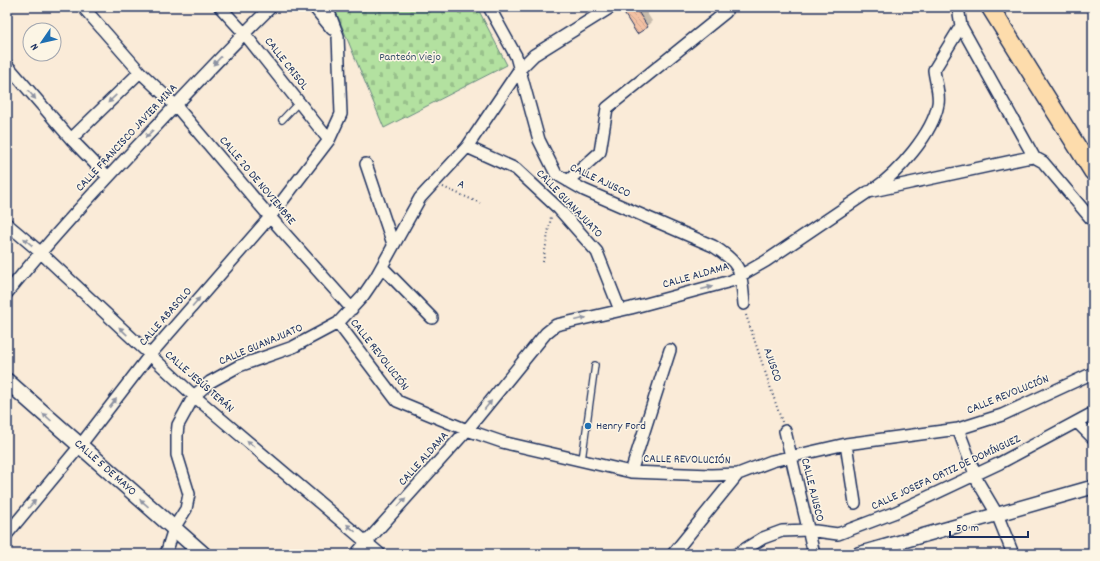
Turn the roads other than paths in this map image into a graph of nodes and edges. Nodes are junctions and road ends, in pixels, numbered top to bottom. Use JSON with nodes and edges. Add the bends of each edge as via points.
{"nodes":[{"id":1,"x":83,"y":7,"type":"edge"},
{"id":2,"x":220,"y":7,"type":"edge"},
{"id":3,"x":271,"y":7,"type":"edge"},
{"id":4,"x":314,"y":7,"type":"edge"},
{"id":5,"x":327,"y":7,"type":"edge"},
{"id":6,"x":489,"y":7,"type":"edge"},
{"id":7,"x":612,"y":7,"type":"edge"},
{"id":8,"x":726,"y":7,"type":"edge"},
{"id":9,"x":958,"y":7,"type":"edge"},
{"id":10,"x":990,"y":7,"type":"edge"},
{"id":11,"x":961,"y":26,"type":"junction"},
{"id":12,"x":244,"y":33,"type":"junction"},
{"id":13,"x":338,"y":36,"type":"junction"},
{"id":14,"x":7,"y":65,"type":"edge"},
{"id":15,"x":519,"y":70,"type":"junction"},
{"id":16,"x":140,"y":72,"type":"junction"},
{"id":17,"x":299,"y":102,"type":"junction"},
{"id":18,"x":176,"y":106,"type":"junction"},
{"id":19,"x":282,"y":120,"type":"dead end"},
{"id":20,"x":71,"y":139,"type":"junction"},
{"id":21,"x":329,"y":140,"type":"junction"},
{"id":22,"x":467,"y":147,"type":"junction"},
{"id":23,"x":1034,"y":157,"type":"junction"},
{"id":24,"x":366,"y":164,"type":"dead end"},
{"id":25,"x":1093,"y":172,"type":"edge"},
{"id":26,"x":108,"y":177,"type":"junction"},
{"id":27,"x":568,"y":181,"type":"junction"},
{"id":28,"x":868,"y":192,"type":"junction"},
{"id":29,"x":270,"y":217,"type":"junction"},
{"id":30,"x":1093,"y":221,"type":"edge"},
{"id":31,"x":7,"y":224,"type":"edge"},
{"id":32,"x":393,"y":244,"type":"junction"},
{"id":33,"x":40,"y":252,"type":"junction"},
{"id":34,"x":382,"y":267,"type":"junction"},
{"id":35,"x":741,"y":276,"type":"junction"},
{"id":36,"x":7,"y":293,"type":"edge"},
{"id":37,"x":744,"y":304,"type":"road end"},
{"id":38,"x":352,"y":309,"type":"junction"},
{"id":39,"x":620,"y":310,"type":"junction"},
{"id":40,"x":432,"y":318,"type":"dead end"},
{"id":41,"x":338,"y":323,"type":"junction"},
{"id":42,"x":670,"y":350,"type":"dead end"},
{"id":43,"x":149,"y":356,"type":"junction"},
{"id":44,"x":595,"y":365,"type":"dead end"},
{"id":45,"x":1093,"y":373,"type":"edge"},
{"id":46,"x":7,"y":381,"type":"edge"},
{"id":47,"x":194,"y":396,"type":"junction"},
{"id":48,"x":1093,"y":413,"type":"edge"},
{"id":49,"x":1078,"y":423,"type":"junction"},
{"id":50,"x":958,"y":429,"type":"junction"},
{"id":51,"x":467,"y":430,"type":"junction"},
{"id":52,"x":785,"y":431,"type":"road end"},
{"id":53,"x":1093,"y":438,"type":"edge"},
{"id":54,"x":846,"y":444,"type":"junction"},
{"id":55,"x":79,"y":447,"type":"junction"},
{"id":56,"x":790,"y":456,"type":"junction"},
{"id":57,"x":582,"y":460,"type":"junction"},
{"id":58,"x":631,"y":472,"type":"junction"},
{"id":59,"x":738,"y":474,"type":"junction"},
{"id":60,"x":975,"y":474,"type":"junction"},
{"id":61,"x":1093,"y":487,"type":"edge"},
{"id":62,"x":855,"y":502,"type":"dead end"},
{"id":63,"x":997,"y":514,"type":"junction"},
{"id":64,"x":174,"y":528,"type":"junction"},
{"id":65,"x":808,"y":530,"type":"junction"},
{"id":66,"x":7,"y":534,"type":"edge"},
{"id":67,"x":367,"y":542,"type":"junction"},
{"id":68,"x":166,"y":554,"type":"edge"},
{"id":69,"x":203,"y":554,"type":"edge"},
{"id":70,"x":356,"y":554,"type":"edge"},
{"id":71,"x":380,"y":554,"type":"edge"},
{"id":72,"x":673,"y":554,"type":"edge"},
{"id":73,"x":737,"y":554,"type":"edge"},
{"id":74,"x":814,"y":554,"type":"edge"},
{"id":75,"x":858,"y":554,"type":"edge"},
{"id":76,"x":1013,"y":554,"type":"edge"}],
"edges":[{"from":1,"to":16,"type":"street","name":"CALLE 20 DE NOVIEMBRE"},
{"from":2,"to":12,"type":"street","name":"CALLE CRISOL"},
{"from":3,"to":12,"type":"street","name":"CALLE FRANCISCO JAVIER MINA"},
{"from":4,"to":13,"type":"street"},
{"from":5,"to":13,"type":"street"},
{"from":6,"to":15,"type":"street","name":"CALLE AJUSCO","via":[[516,56]]},
{"from":7,"to":15,"type":"street","name":"CALLE GUANAJUATO","via":[[534,55]]},
{"from":8,"to":27,"type":"street","via":[[726,12],[607,108],[600,152]]},
{"from":9,"to":11,"type":"street"},
{"from":10,"to":25,"type":"main road"},
{"from":11,"to":23,"type":"street"},
{"from":11,"to":28,"type":"street","via":[[934,70],[938,102],[933,122],[913,150],[883,182]]},
{"from":12,"to":17,"type":"street","name":"CALLE CRISOL"},
{"from":12,"to":18,"type":"street","name":"CALLE FRANCISCO JAVIER MINA","one_way":true},
{"from":13,"to":21,"type":"street","name":"CALLE ABASOLO","via":[[341,114]]},
{"from":14,"to":20,"type":"street","one_way":true},
{"from":15,"to":22,"type":"street","name":"CALLE GUANAJUATO"},
{"from":15,"to":27,"type":"street","name":"CALLE AJUSCO","via":[[539,140],[551,167],[556,174]]},
{"from":16,"to":18,"type":"street","name":"CALLE 20 DE NOVIEMBRE"},
{"from":16,"to":20,"type":"street","one_way":true},
{"from":17,"to":19,"type":"lane"},
{"from":17,"to":21,"type":"street","name":"CALLE CRISOL"},
{"from":18,"to":26,"type":"street","name":"CALLE FRANCISCO JAVIER MINA","one_way":true},
{"from":18,"to":29,"type":"street","name":"CALLE 20 DE NOVIEMBRE"},
{"from":20,"to":26,"type":"street"},
{"from":21,"to":29,"type":"street","name":"CALLE ABASOLO"},
{"from":22,"to":32,"type":"street","name":"CALLE GUANAJUATO","via":[[420,198]]},
{"from":22,"to":39,"type":"street","name":"CALLE GUANAJUATO","via":[[516,169],[554,204],[597,252]]},
{"from":23,"to":28,"type":"street","name":"CALLE ALDAMA"},
{"from":23,"to":30,"type":"street","via":[[1043,162]]},
{"from":24,"to":32,"type":"street"},
{"from":26,"to":33,"type":"street","name":"CALLE FRANCISCO JAVIER MINA"},
{"from":27,"to":35,"type":"street","name":"CALLE AJUSCO","via":[[712,246],[737,265]]},
{"from":28,"to":35,"type":"street","name":"CALLE ALDAMA"},
{"from":29,"to":38,"type":"street","name":"CALLE 20 DE NOVIEMBRE"},
{"from":43,"to":29,"type":"street","name":"CALLE ABASOLO","one_way":true},
{"from":33,"to":31,"type":"street","name":"CALLE JESÚS TERÁN","one_way":true},
{"from":32,"to":34,"type":"street","name":"CALLE GUANAJUATO"},
{"from":33,"to":36,"type":"street","name":"CALLE FRANCISCO JAVIER MINA"},
{"from":43,"to":33,"type":"street","name":"CALLE JESÚS TERÁN","one_way":true},
{"from":34,"to":38,"type":"street","name":"CALLE GUANAJUATO"},
{"from":34,"to":40,"type":"street"},
{"from":35,"to":37,"type":"street","name":"CALLE AJUSCO"},
{"from":39,"to":35,"type":"street","name":"CALLE ALDAMA","one_way":true,"via":[[731,281]]},
{"from":38,"to":41,"type":"street","name":"CALLE GUANAJUATO"},
{"from":51,"to":39,"type":"street","name":"CALLE ALDAMA","one_way":true,"via":[[546,333],[556,326]]},
{"from":41,"to":47,"type":"street","name":"CALLE GUANAJUATO","via":[[293,347],[240,366],[210,382]]},
{"from":41,"to":51,"type":"street","name":"CALLE REVOLUCIÓN","via":[[397,401]]},
{"from":42,"to":58,"type":"street"},
{"from":43,"to":47,"type":"street","name":"CALLE JESÚS TERÁN"},
{"from":55,"to":43,"type":"street","name":"CALLE ABASOLO","one_way":true},
{"from":44,"to":57,"type":"lane"},
{"from":45,"to":50,"type":"street","name":"CALLE REVOLUCIÓN","via":[[1002,415]]},
{"from":55,"to":46,"type":"main road","name":"CALLE 5 DE MAYO","one_way":true},
{"from":47,"to":64,"type":"street","name":"CALLE GUANAJUATO","via":[[178,425],[177,455],[189,494],[186,509]]},
{"from":67,"to":47,"type":"street","name":"CALLE JESÚS TERÁN","one_way":true},
{"from":48,"to":49,"type":"street","name":"CALLE JOSEFA ORTIZ DE DOMÍNGUEZ"},
{"from":49,"to":53,"type":"street"},
{"from":49,"to":60,"type":"street","name":"CALLE JOSEFA ORTIZ DE DOMÍNGUEZ"},
{"from":50,"to":54,"type":"street","name":"CALLE REVOLUCIÓN"},
{"from":50,"to":60,"type":"street"},
{"from":51,"to":57,"type":"street","name":"CALLE REVOLUCIÓN","via":[[502,442]]},
{"from":67,"to":51,"type":"street","name":"CALLE ALDAMA","one_way":true},
{"from":52,"to":56,"type":"street","name":"CALLE AJUSCO"},
{"from":54,"to":56,"type":"street","name":"CALLE REVOLUCIÓN"},
{"from":54,"to":62,"type":"street"},
{"from":64,"to":55,"type":"main road","name":"CALLE 5 DE MAYO","one_way":true},
{"from":66,"to":55,"type":"street","name":"CALLE ABASOLO","one_way":true},
{"from":56,"to":59,"type":"street","name":"CALLE REVOLUCIÓN"},
{"from":56,"to":65,"type":"street","name":"CALLE AJUSCO"},
{"from":57,"to":58,"type":"street","name":"CALLE REVOLUCIÓN"},
{"from":58,"to":59,"type":"street","name":"CALLE REVOLUCIÓN"},
{"from":59,"to":72,"type":"street"},
{"from":60,"to":63,"type":"street"},
{"from":60,"to":65,"type":"street","name":"CALLE JOSEFA ORTIZ DE DOMÍNGUEZ","via":[[896,512],[838,534]]},
{"from":61,"to":63,"type":"street"},
{"from":63,"to":75,"type":"street"},
{"from":63,"to":76,"type":"street"},
{"from":64,"to":68,"type":"street","name":"CALLE GUANAJUATO"},
{"from":64,"to":69,"type":"main road","name":"CALLE 5 DE MAYO"},
{"from":65,"to":73,"type":"street","name":"CALLE JOSEFA ORTIZ DE DOMÍNGUEZ","via":[[782,531],[763,538]]},
{"from":65,"to":74,"type":"street","name":"CALLE AJUSCO"},
{"from":67,"to":70,"type":"street","name":"CALLE ALDAMA"},
{"from":67,"to":71,"type":"street","name":"CALLE JESÚS TERÁN"}]}
